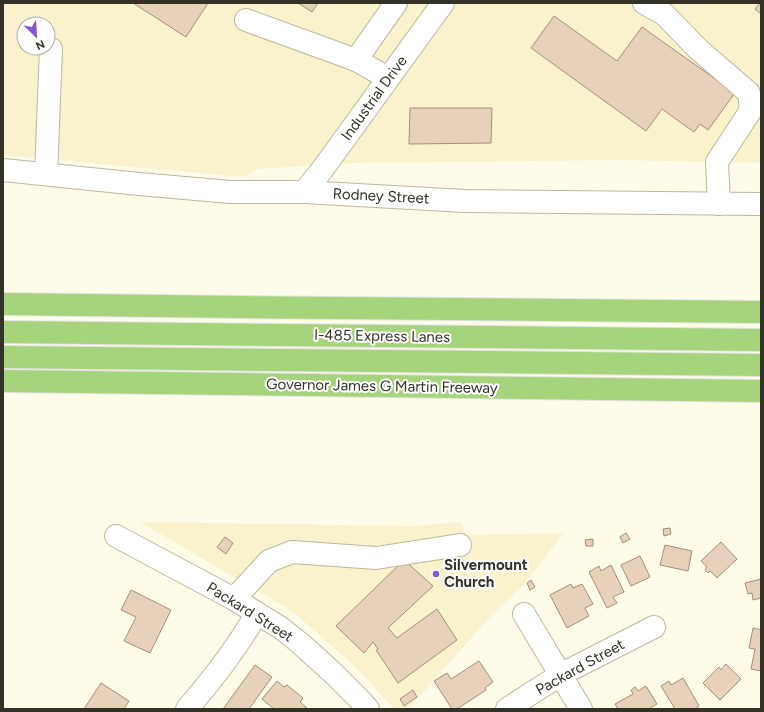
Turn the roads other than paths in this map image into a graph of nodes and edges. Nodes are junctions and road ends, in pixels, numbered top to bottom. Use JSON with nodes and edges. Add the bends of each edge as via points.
{"nodes":[{"id":1,"x":396,"y":3,"type":"edge"},
{"id":2,"x":443,"y":3,"type":"edge"},
{"id":3,"x":644,"y":3,"type":"edge"},
{"id":4,"x":246,"y":20,"type":"dead end"},
{"id":5,"x":51,"y":56,"type":"edge"},
{"id":6,"x":356,"y":60,"type":"junction"},
{"id":7,"x":388,"y":78,"type":"junction"},
{"id":8,"x":3,"y":170,"type":"edge"},
{"id":9,"x":46,"y":174,"type":"junction"},
{"id":10,"x":304,"y":192,"type":"junction"},
{"id":11,"x":719,"y":204,"type":"junction"},
{"id":12,"x":761,"y":204,"type":"edge"},
{"id":13,"x":3,"y":299,"type":"edge"},
{"id":14,"x":3,"y":304,"type":"edge"},
{"id":15,"x":41,"y":304,"type":"junction"},
{"id":16,"x":761,"y":312,"type":"edge"},
{"id":17,"x":3,"y":332,"type":"edge"},
{"id":18,"x":761,"y":340,"type":"edge"},
{"id":19,"x":3,"y":358,"type":"edge"},
{"id":20,"x":761,"y":365,"type":"edge"},
{"id":21,"x":3,"y":381,"type":"edge"},
{"id":22,"x":761,"y":391,"type":"edge"},
{"id":23,"x":116,"y":536,"type":"dead end"},
{"id":24,"x":460,"y":545,"type":"dead end"},
{"id":25,"x":234,"y":599,"type":"junction"},
{"id":26,"x":257,"y":613,"type":"junction"},
{"id":27,"x":524,"y":614,"type":"dead end"},
{"id":28,"x":654,"y":627,"type":"dead end"},
{"id":29,"x":560,"y":675,"type":"junction"},
{"id":30,"x":187,"y":709,"type":"edge"},
{"id":31,"x":368,"y":709,"type":"edge"},
{"id":32,"x":507,"y":709,"type":"edge"},
{"id":33,"x":581,"y":709,"type":"edge"}],
"edges":[{"from":1,"to":6,"type":"street"},
{"from":2,"to":7,"type":"street","name":"Industrial Drive"},
{"from":3,"to":11,"type":"street","via":[[664,14],[698,49],[749,93],[751,110],[717,162]]},
{"from":4,"to":6,"type":"street"},
{"from":5,"to":9,"type":"street"},
{"from":6,"to":7,"type":"street"},
{"from":7,"to":10,"type":"street","name":"Industrial Drive"},
{"from":8,"to":9,"type":"street","name":"Rodney Street"},
{"from":9,"to":10,"type":"street","name":"Rodney Street","via":[[230,192]]},
{"from":10,"to":11,"type":"street","name":"Rodney Street","via":[[465,201]]},
{"from":11,"to":12,"type":"street","name":"Rodney Street"},
{"from":13,"to":15,"type":"highway"},
{"from":14,"to":15,"type":"highway"},
{"from":15,"to":16,"type":"highway"},
{"from":17,"to":18,"type":"highway","name":"I-485 Express Lanes"},
{"from":19,"to":20,"type":"highway","name":"I-485 Express Lanes"},
{"from":21,"to":22,"type":"highway","name":"Governor James G Martin Freeway"},
{"from":23,"to":25,"type":"street","name":"Packard Street"},
{"from":24,"to":25,"type":"street","via":[[376,558],[292,552],[269,561]]},
{"from":25,"to":26,"type":"street","name":"Packard Street"},
{"from":26,"to":30,"type":"street","via":[[232,654]]},
{"from":26,"to":31,"type":"street","name":"Packard Street","via":[[301,644]]},
{"from":27,"to":29,"type":"street"},
{"from":28,"to":29,"type":"street","name":"Packard Street"},
{"from":29,"to":32,"type":"street","name":"Packard Street"},
{"from":29,"to":33,"type":"street"}]}
